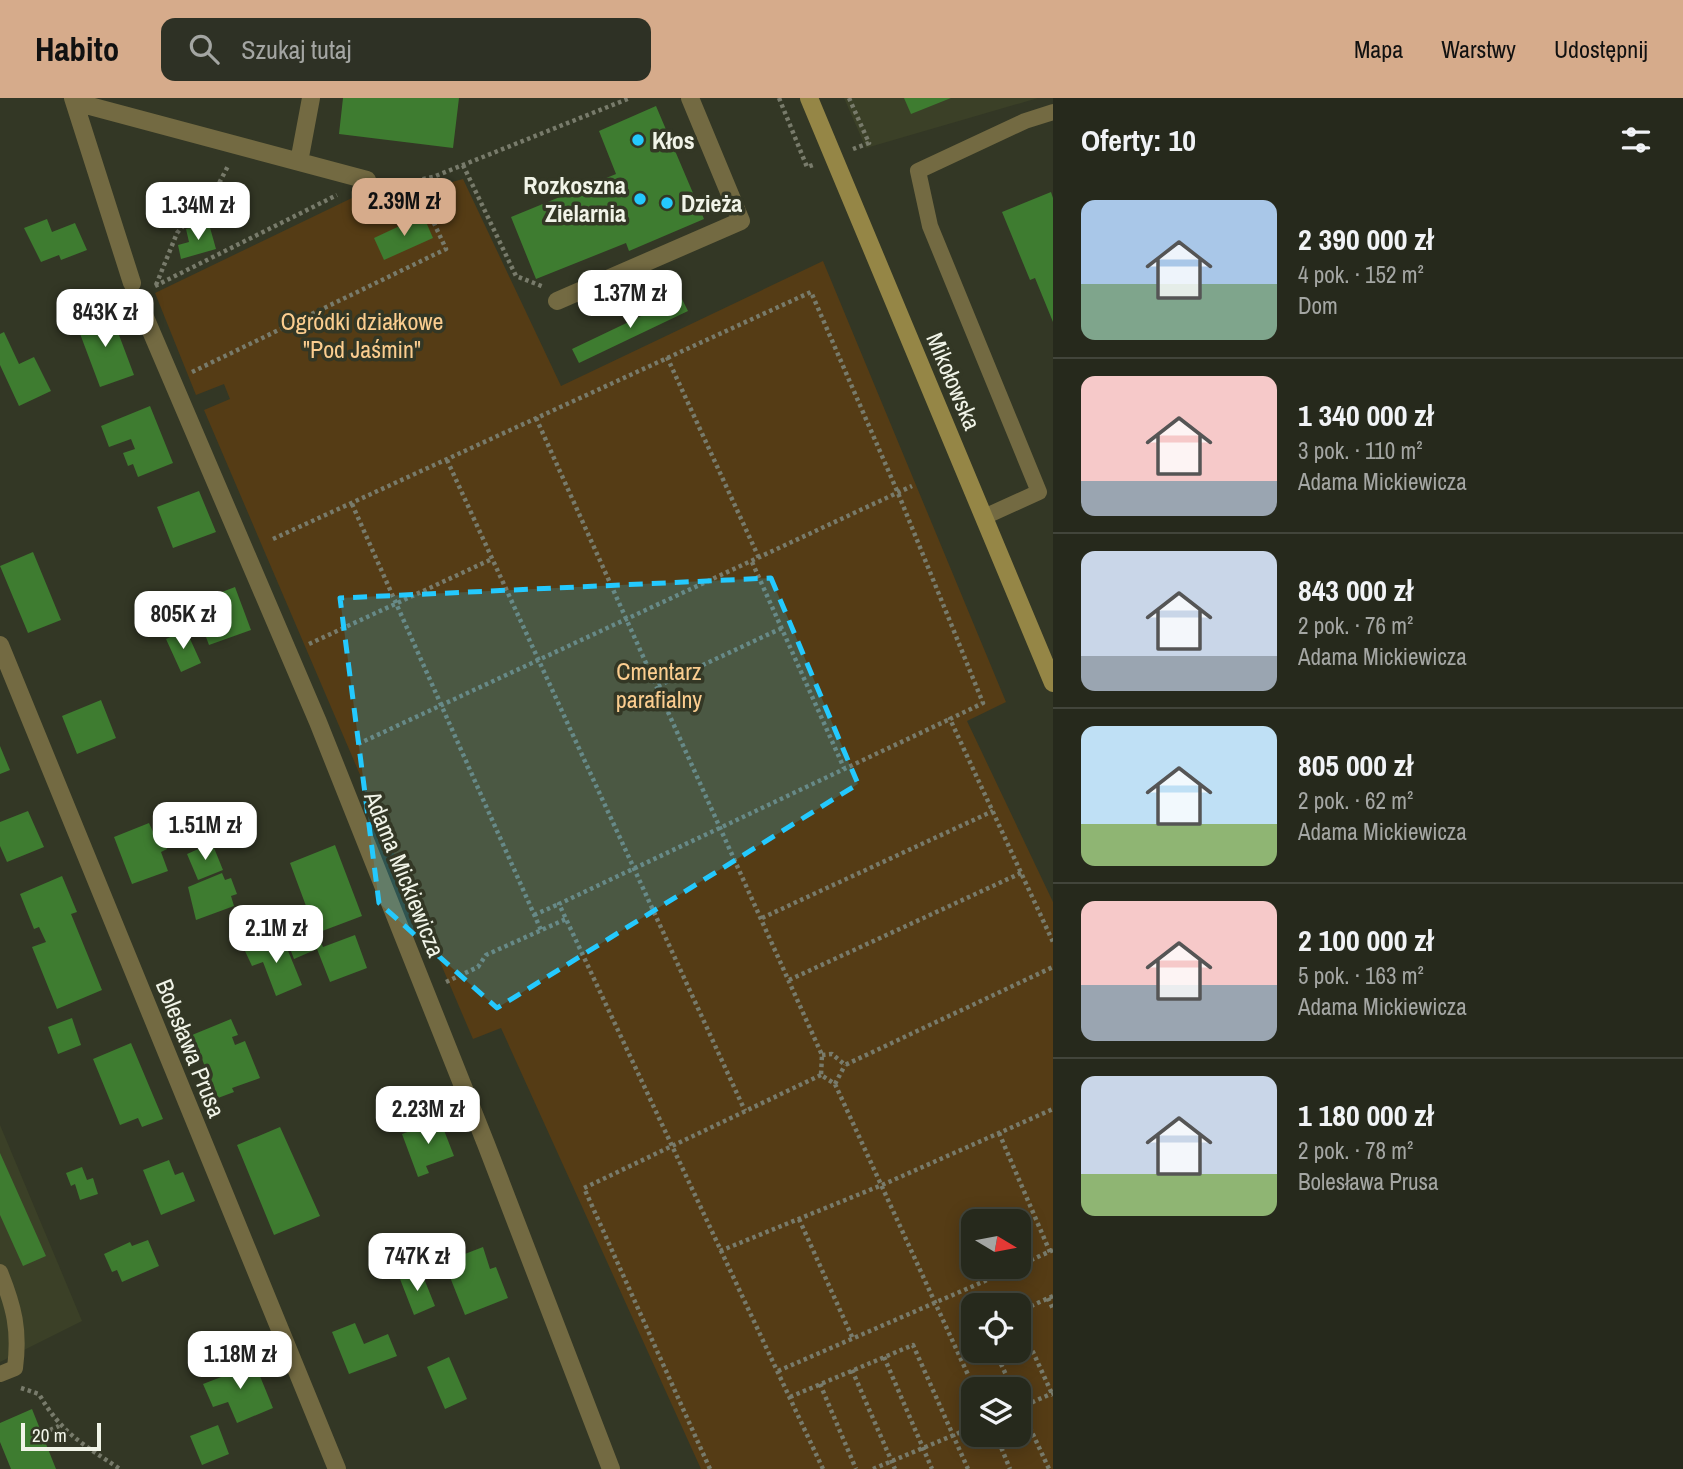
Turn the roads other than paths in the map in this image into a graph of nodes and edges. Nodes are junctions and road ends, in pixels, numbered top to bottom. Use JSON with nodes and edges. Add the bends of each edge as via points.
{"nodes":[{"id":1,"x":311,"y":98,"type":"edge"},
{"id":2,"x":690,"y":98,"type":"edge"},
{"id":3,"x":809,"y":98,"type":"edge"},
{"id":4,"x":74,"y":100,"type":"edge"},
{"id":5,"x":1053,"y":112,"type":"edge"},
{"id":6,"x":299,"y":162,"type":"junction"},
{"id":7,"x":367,"y":180,"type":"road end"},
{"id":8,"x":132,"y":283,"type":"dead end"},
{"id":9,"x":551,"y":294,"type":"road end"},
{"id":10,"x":139,"y":303,"type":"road end"},
{"id":11,"x":984,"y":517,"type":"junction"},
{"id":12,"x":0,"y":645,"type":"edge"},
{"id":13,"x":1053,"y":683,"type":"edge"},
{"id":14,"x":0,"y":1272,"type":"edge"},
{"id":15,"x":0,"y":1374,"type":"edge"},
{"id":16,"x":337,"y":1469,"type":"edge"},
{"id":17,"x":611,"y":1469,"type":"edge"}],
"edges":[{"from":1,"to":6,"type":"street"},
{"from":2,"to":9,"type":"street","via":[[741,221]]},
{"from":3,"to":11,"type":"street","name":"Mikołowska"},
{"from":4,"to":6,"type":"street"},
{"from":4,"to":8,"type":"street"},
{"from":5,"to":11,"type":"lane","via":[[918,171],[930,226],[1039,492]]},
{"from":6,"to":7,"type":"street"},
{"from":10,"to":17,"type":"street","name":"Adama Mickiewicza","via":[[318,722]]},
{"from":11,"to":13,"type":"street","name":"Mikołowska"},
{"from":12,"to":16,"type":"street","name":"Bolesława Prusa"},
{"from":14,"to":15,"type":"lane","via":[[19,1338],[15,1368]]}]}
